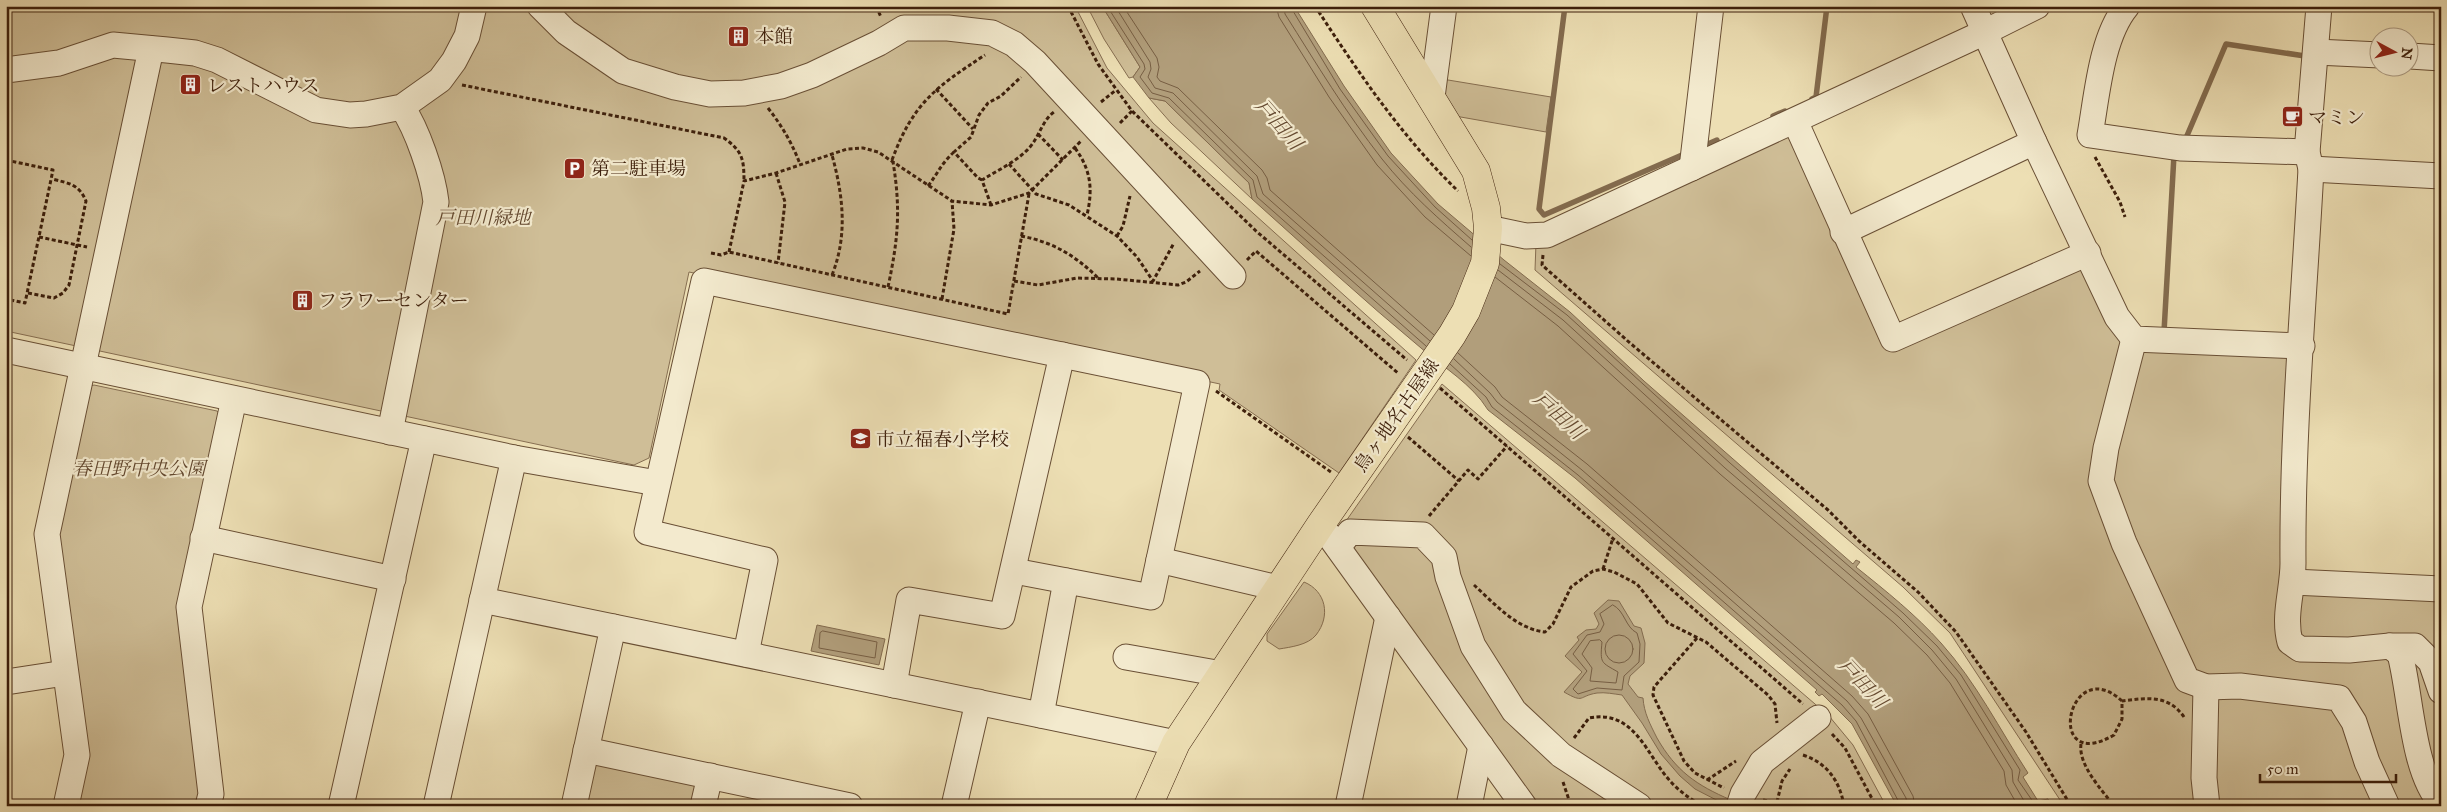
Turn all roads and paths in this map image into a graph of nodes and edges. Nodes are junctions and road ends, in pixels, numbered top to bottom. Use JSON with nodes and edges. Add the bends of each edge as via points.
{"nodes":[{"id":1,"x":474,"y":6,"type":"edge"},
{"id":2,"x":540,"y":6,"type":"edge"},
{"id":3,"x":1068,"y":6,"type":"edge"},
{"id":4,"x":1315,"y":6,"type":"edge"},
{"id":5,"x":1375,"y":6,"type":"edge"},
{"id":6,"x":1444,"y":6,"type":"edge"},
{"id":7,"x":1711,"y":6,"type":"edge"},
{"id":8,"x":1974,"y":6,"type":"edge"},
{"id":9,"x":2037,"y":6,"type":"edge"},
{"id":10,"x":2127,"y":6,"type":"edge"},
{"id":11,"x":2319,"y":6,"type":"edge"},
{"id":12,"x":1985,"y":32,"type":"junction"},
{"id":13,"x":1000,"y":37,"type":"junction"},
{"id":14,"x":151,"y":49,"type":"junction"},
{"id":15,"x":2316,"y":52,"type":"junction"},
{"id":16,"x":2370,"y":55,"type":"edge"},
{"id":17,"x":2420,"y":57,"type":"edge"},
{"id":18,"x":2441,"y":58,"type":"edge"},
{"id":19,"x":1035,"y":62,"type":"junction"},
{"id":20,"x":6,"y":70,"type":"edge"},
{"id":21,"x":440,"y":80,"type":"junction"},
{"id":22,"x":936,"y":89,"type":"junction"},
{"id":23,"x":754,"y":91,"type":"junction"},
{"id":24,"x":1432,"y":97,"type":"junction"},
{"id":25,"x":1070,"y":99,"type":"junction"},
{"id":26,"x":402,"y":106,"type":"junction"},
{"id":27,"x":1795,"y":121,"type":"junction"},
{"id":28,"x":1095,"y":126,"type":"junction"},
{"id":29,"x":973,"y":130,"type":"junction"},
{"id":30,"x":1038,"y":134,"type":"junction"},
{"id":31,"x":2090,"y":135,"type":"junction"},
{"id":32,"x":2034,"y":142,"type":"junction"},
{"id":33,"x":1075,"y":148,"type":"junction"},
{"id":34,"x":954,"y":152,"type":"junction"},
{"id":35,"x":832,"y":155,"type":"junction"},
{"id":36,"x":6,"y":160,"type":"edge"},
{"id":37,"x":1063,"y":160,"type":"junction"},
{"id":38,"x":2309,"y":160,"type":"junction"},
{"id":39,"x":892,"y":161,"type":"junction"},
{"id":40,"x":800,"y":164,"type":"junction"},
{"id":41,"x":1009,"y":164,"type":"junction"},
{"id":42,"x":1131,"y":166,"type":"junction"},
{"id":43,"x":1692,"y":168,"type":"junction"},
{"id":44,"x":776,"y":173,"type":"junction"},
{"id":45,"x":2441,"y":176,"type":"edge"},
{"id":46,"x":52,"y":179,"type":"junction"},
{"id":47,"x":982,"y":180,"type":"junction"},
{"id":48,"x":744,"y":181,"type":"junction"},
{"id":49,"x":928,"y":186,"type":"junction"},
{"id":50,"x":1032,"y":188,"type":"junction"},
{"id":51,"x":1029,"y":193,"type":"junction"},
{"id":52,"x":952,"y":201,"type":"junction"},
{"id":53,"x":991,"y":205,"type":"junction"},
{"id":54,"x":1087,"y":215,"type":"junction"},
{"id":55,"x":2124,"y":217,"type":"dead end"},
{"id":56,"x":1487,"y":218,"type":"junction"},
{"id":57,"x":1182,"y":222,"type":"junction"},
{"id":58,"x":1843,"y":232,"type":"junction"},
{"id":59,"x":1547,"y":235,"type":"junction"},
{"id":60,"x":1021,"y":236,"type":"junction"},
{"id":61,"x":1117,"y":236,"type":"junction"},
{"id":62,"x":39,"y":237,"type":"junction"},
{"id":63,"x":77,"y":245,"type":"junction"},
{"id":64,"x":108,"y":251,"type":"junction"},
{"id":65,"x":729,"y":252,"type":"junction"},
{"id":66,"x":711,"y":253,"type":"dead end"},
{"id":67,"x":2088,"y":254,"type":"junction"},
{"id":68,"x":1214,"y":255,"type":"junction"},
{"id":69,"x":778,"y":263,"type":"junction"},
{"id":70,"x":832,"y":275,"type":"junction"},
{"id":71,"x":1233,"y":276,"type":"joint"},
{"id":72,"x":1099,"y":278,"type":"junction"},
{"id":73,"x":1014,"y":281,"type":"junction"},
{"id":74,"x":1153,"y":281,"type":"junction"},
{"id":75,"x":888,"y":287,"type":"junction"},
{"id":76,"x":28,"y":293,"type":"junction"},
{"id":77,"x":6,"y":299,"type":"edge"},
{"id":78,"x":942,"y":299,"type":"junction"},
{"id":79,"x":2134,"y":339,"type":"junction"},
{"id":80,"x":2302,"y":346,"type":"junction"},
{"id":81,"x":6,"y":350,"type":"edge"},
{"id":82,"x":1062,"y":355,"type":"junction"},
{"id":83,"x":83,"y":366,"type":"junction"},
{"id":84,"x":1422,"y":376,"type":"junction"},
{"id":85,"x":1197,"y":383,"type":"junction"},
{"id":86,"x":234,"y":399,"type":"junction"},
{"id":87,"x":390,"y":432,"type":"junction"},
{"id":88,"x":1402,"y":432,"type":"dead end"},
{"id":89,"x":424,"y":439,"type":"junction"},
{"id":90,"x":1507,"y":446,"type":"junction"},
{"id":91,"x":514,"y":458,"type":"junction"},
{"id":92,"x":1459,"y":481,"type":"junction"},
{"id":93,"x":657,"y":483,"type":"junction"},
{"id":94,"x":1349,"y":484,"type":"junction"},
{"id":95,"x":1321,"y":524,"type":"junction"},
{"id":96,"x":1414,"y":534,"type":"junction"},
{"id":97,"x":203,"y":538,"type":"junction"},
{"id":98,"x":1613,"y":538,"type":"junction"},
{"id":99,"x":1338,"y":547,"type":"junction"},
{"id":100,"x":1159,"y":560,"type":"junction"},
{"id":101,"x":1603,"y":570,"type":"junction"},
{"id":102,"x":1014,"y":571,"type":"junction"},
{"id":103,"x":393,"y":579,"type":"junction"},
{"id":104,"x":1066,"y":581,"type":"junction"},
{"id":105,"x":2293,"y":582,"type":"junction"},
{"id":106,"x":1473,"y":584,"type":"dead end"},
{"id":107,"x":1278,"y":588,"type":"junction"},
{"id":108,"x":2441,"y":589,"type":"edge"},
{"id":109,"x":482,"y":600,"type":"junction"},
{"id":110,"x":1388,"y":617,"type":"junction"},
{"id":111,"x":613,"y":627,"type":"junction"},
{"id":112,"x":1697,"y":638,"type":"junction"},
{"id":113,"x":2390,"y":646,"type":"junction"},
{"id":114,"x":746,"y":654,"type":"junction"},
{"id":115,"x":1126,"y":657,"type":"dead end"},
{"id":116,"x":65,"y":673,"type":"junction"},
{"id":117,"x":1222,"y":674,"type":"junction"},
{"id":118,"x":6,"y":682,"type":"edge"},
{"id":119,"x":894,"y":684,"type":"junction"},
{"id":120,"x":2206,"y":687,"type":"junction"},
{"id":121,"x":2441,"y":691,"type":"edge"},
{"id":122,"x":2122,"y":701,"type":"junction"},
{"id":123,"x":978,"y":702,"type":"junction"},
{"id":124,"x":1041,"y":715,"type":"junction"},
{"id":125,"x":1818,"y":718,"type":"junction"},
{"id":126,"x":2187,"y":725,"type":"dead end"},
{"id":127,"x":1176,"y":742,"type":"junction"},
{"id":128,"x":2081,"y":744,"type":"junction"},
{"id":129,"x":1481,"y":746,"type":"junction"},
{"id":130,"x":586,"y":750,"type":"junction"},
{"id":131,"x":1796,"y":751,"type":"junction"},
{"id":132,"x":1561,"y":755,"type":"junction"},
{"id":133,"x":1791,"y":767,"type":"dead end"},
{"id":134,"x":710,"y":776,"type":"junction"},
{"id":135,"x":2437,"y":787,"type":"edge"},
{"id":136,"x":1741,"y":799,"type":"edge"},
{"id":137,"x":1777,"y":802,"type":"junction"},
{"id":138,"x":840,"y":805,"type":"edge"},
{"id":139,"x":66,"y":806,"type":"edge"},
{"id":140,"x":208,"y":806,"type":"edge"},
{"id":141,"x":342,"y":806,"type":"edge"},
{"id":142,"x":436,"y":806,"type":"edge"},
{"id":143,"x":574,"y":806,"type":"edge"},
{"id":144,"x":703,"y":806,"type":"edge"},
{"id":145,"x":954,"y":806,"type":"edge"},
{"id":146,"x":1148,"y":806,"type":"edge"},
{"id":147,"x":1348,"y":806,"type":"edge"},
{"id":148,"x":1469,"y":806,"type":"edge"},
{"id":149,"x":1524,"y":806,"type":"edge"},
{"id":150,"x":1571,"y":806,"type":"edge"},
{"id":151,"x":1639,"y":806,"type":"edge"},
{"id":152,"x":1702,"y":806,"type":"edge"},
{"id":153,"x":1792,"y":806,"type":"edge"},
{"id":154,"x":1844,"y":806,"type":"edge"},
{"id":155,"x":1876,"y":806,"type":"edge"},
{"id":156,"x":2071,"y":806,"type":"edge"},
{"id":157,"x":2114,"y":806,"type":"edge"},
{"id":158,"x":2207,"y":806,"type":"edge"},
{"id":159,"x":2387,"y":806,"type":"edge"}],
"edges":[{"from":1,"to":21,"type":"street","via":[[467,36]]},
{"from":2,"to":23,"type":"street","via":[[566,32],[623,70],[674,87],[710,94]]},
{"from":3,"to":84,"type":"path","via":[[1098,64],[1132,111],[1256,231]]},
{"from":4,"to":56,"type":"path","via":[[1388,114],[1427,161]]},
{"from":5,"to":24,"type":"main road","name":"鳥ヶ地名古屋線"},
{"from":6,"to":24,"type":"street"},
{"from":7,"to":43,"type":"street"},
{"from":8,"to":12,"type":"street"},
{"from":9,"to":12,"type":"street"},
{"from":10,"to":31,"type":"street","via":[[2118,17],[2108,46]]},
{"from":11,"to":15,"type":"street"},
{"from":12,"to":27,"type":"street"},
{"from":12,"to":32,"type":"street"},
{"from":13,"to":19,"type":"street"},
{"from":13,"to":22,"type":"path","via":[[986,54]]},
{"from":13,"to":23,"type":"street","via":[[972,30],[904,28],[812,75]]},
{"from":14,"to":20,"type":"street","via":[[113,45],[59,63]]},
{"from":14,"to":26,"type":"street","via":[[195,53],[217,60],[316,110],[350,115]]},
{"from":14,"to":64,"type":"street"},
{"from":15,"to":16,"type":"street"},
{"from":15,"to":38,"type":"street"},
{"from":17,"to":18,"type":"street"},
{"from":19,"to":25,"type":"street"},
{"from":19,"to":29,"type":"path","via":[[1009,90],[988,103],[978,115]]},
{"from":21,"to":26,"type":"street"},
{"from":21,"to":48,"type":"path","via":[[724,138],[738,148],[744,165]]},
{"from":22,"to":29,"type":"path"},
{"from":22,"to":39,"type":"path","via":[[906,126]]},
{"from":23,"to":40,"type":"path","via":[[781,124]]},
{"from":24,"to":56,"type":"main road","name":"鳥ヶ地名古屋線","via":[[1476,171]]},
{"from":25,"to":28,"type":"street"},
{"from":25,"to":30,"type":"path","via":[[1047,118]]},
{"from":26,"to":87,"type":"street","via":[[411,120],[436,202]]},
{"from":27,"to":43,"type":"street"},
{"from":27,"to":58,"type":"street"},
{"from":28,"to":33,"type":"path"},
{"from":28,"to":42,"type":"street"},
{"from":29,"to":34,"type":"path","via":[[971,137]]},
{"from":30,"to":37,"type":"path"},
{"from":30,"to":41,"type":"path","via":[[1031,146]]},
{"from":31,"to":38,"type":"street","via":[[2180,148]]},
{"from":31,"to":55,"type":"path","via":[[2094,155],[2120,202]]},
{"from":32,"to":58,"type":"street"},
{"from":32,"to":67,"type":"street"},
{"from":33,"to":37,"type":"path"},
{"from":33,"to":54,"type":"path","via":[[1090,177],[1092,196]]},
{"from":34,"to":47,"type":"path"},
{"from":34,"to":49,"type":"path","via":[[941,164]]},
{"from":35,"to":39,"type":"path","via":[[847,149],[863,148]]},
{"from":35,"to":40,"type":"path"},
{"from":35,"to":70,"type":"path","via":[[842,207],[842,242]]},
{"from":36,"to":46,"type":"path","via":[[53,170]]},
{"from":37,"to":50,"type":"path"},
{"from":38,"to":45,"type":"street"},
{"from":38,"to":80,"type":"street"},
{"from":39,"to":49,"type":"path"},
{"from":39,"to":75,"type":"path","via":[[899,218]]},
{"from":40,"to":44,"type":"path"},
{"from":41,"to":47,"type":"path"},
{"from":41,"to":50,"type":"path"},
{"from":42,"to":57,"type":"street"},
{"from":42,"to":61,"type":"path","via":[[1128,211]]},
{"from":43,"to":59,"type":"street"},
{"from":44,"to":48,"type":"path"},
{"from":44,"to":69,"type":"path","via":[[784,202]]},
{"from":46,"to":62,"type":"path"},
{"from":46,"to":63,"type":"path","via":[[72,184],[82,191],[86,201]]},
{"from":47,"to":53,"type":"path"},
{"from":48,"to":65,"type":"path"},
{"from":49,"to":52,"type":"path"},
{"from":50,"to":51,"type":"path"},
{"from":50,"to":54,"type":"path","via":[[1036,194]]},
{"from":51,"to":53,"type":"path"},
{"from":51,"to":60,"type":"path"},
{"from":52,"to":53,"type":"path"},
{"from":52,"to":78,"type":"path","via":[[954,229]]},
{"from":54,"to":61,"type":"path"},
{"from":56,"to":59,"type":"street","via":[[1526,236]]},
{"from":56,"to":84,"type":"main road","name":"鳥ヶ地名古屋線","via":[[1485,263],[1466,311]]},
{"from":57,"to":68,"type":"street"},
{"from":57,"to":74,"type":"path","via":[[1183,229]]},
{"from":58,"to":67,"type":"street","via":[[1893,339]]},
{"from":59,"to":156,"type":"path","via":[[1542,265],[1828,510],[1918,592],[1956,632],[2026,732]]},
{"from":60,"to":72,"type":"path","via":[[1055,246],[1081,261]]},
{"from":60,"to":73,"type":"path"},
{"from":61,"to":74,"type":"path"},
{"from":62,"to":63,"type":"path"},
{"from":62,"to":76,"type":"path"},
{"from":63,"to":64,"type":"path"},
{"from":63,"to":76,"type":"path","via":[[69,285],[63,293],[54,298]]},
{"from":64,"to":83,"type":"street"},
{"from":65,"to":66,"type":"path","via":[[721,255]]},
{"from":65,"to":69,"type":"path"},
{"from":67,"to":79,"type":"street","via":[[2117,317]]},
{"from":68,"to":71,"type":"street"},
{"from":68,"to":74,"type":"path","via":[[1186,282],[1178,285]]},
{"from":69,"to":70,"type":"path"},
{"from":70,"to":75,"type":"path"},
{"from":71,"to":84,"type":"path","via":[[1256,251]]},
{"from":72,"to":73,"type":"path","via":[[1076,278],[1038,285]]},
{"from":72,"to":74,"type":"path"},
{"from":73,"to":78,"type":"path","via":[[1008,314]]},
{"from":75,"to":78,"type":"path"},
{"from":76,"to":77,"type":"path","via":[[25,303]]},
{"from":79,"to":80,"type":"street"},
{"from":79,"to":120,"type":"street","via":[[2106,448],[2101,482],[2124,543],[2187,680]]},
{"from":80,"to":105,"type":"street","via":[[2292,496]]},
{"from":81,"to":83,"type":"street"},
{"from":82,"to":85,"type":"street"},
{"from":82,"to":93,"type":"street","via":[[704,281]]},
{"from":82,"to":102,"type":"street"},
{"from":83,"to":86,"type":"street"},
{"from":83,"to":116,"type":"street","via":[[47,534]]},
{"from":84,"to":90,"type":"path"},
{"from":84,"to":94,"type":"main road","name":"鳥ヶ地名古屋線"},
{"from":85,"to":94,"type":"path","via":[[1218,392]]},
{"from":85,"to":100,"type":"street"},
{"from":86,"to":87,"type":"street"},
{"from":86,"to":97,"type":"street"},
{"from":87,"to":89,"type":"street"},
{"from":88,"to":92,"type":"path"},
{"from":89,"to":91,"type":"street"},
{"from":89,"to":103,"type":"street"},
{"from":90,"to":92,"type":"path","via":[[1478,479],[1468,470]]},
{"from":90,"to":98,"type":"path"},
{"from":91,"to":93,"type":"street"},
{"from":91,"to":109,"type":"street"},
{"from":92,"to":96,"type":"path"},
{"from":93,"to":114,"type":"street","via":[[648,532],[765,560]]},
{"from":94,"to":95,"type":"main road","name":"鳥ヶ地名古屋線"},
{"from":95,"to":99,"type":"street"},
{"from":95,"to":107,"type":"main road","name":"鳥ヶ地名古屋線"},
{"from":96,"to":99,"type":"street","via":[[1350,532]]},
{"from":96,"to":132,"type":"street","via":[[1424,535],[1444,557],[1473,646],[1514,711]]},
{"from":97,"to":103,"type":"street"},
{"from":97,"to":140,"type":"street","via":[[189,608],[211,794]]},
{"from":98,"to":101,"type":"path"},
{"from":98,"to":125,"type":"path"},
{"from":99,"to":110,"type":"street"},
{"from":100,"to":104,"type":"street","via":[[1151,597]]},
{"from":100,"to":107,"type":"street"},
{"from":101,"to":106,"type":"path","via":[[1593,571],[1571,587],[1556,618],[1545,632],[1535,631],[1510,617]]},
{"from":101,"to":112,"type":"path","via":[[1637,584],[1668,623]]},
{"from":102,"to":104,"type":"street"},
{"from":102,"to":119,"type":"street","via":[[1002,616],[909,600]]},
{"from":103,"to":141,"type":"street"},
{"from":104,"to":124,"type":"street"},
{"from":105,"to":108,"type":"street"},
{"from":105,"to":113,"type":"street","via":[[2286,627],[2290,642],[2300,649],[2348,650]]},
{"from":107,"to":117,"type":"main road","name":"鳥ヶ地名古屋線"},
{"from":109,"to":111,"type":"street"},
{"from":109,"to":142,"type":"street"},
{"from":110,"to":129,"type":"street"},
{"from":110,"to":147,"type":"street"},
{"from":111,"to":114,"type":"street"},
{"from":111,"to":130,"type":"street"},
{"from":112,"to":131,"type":"path","via":[[1706,642],[1768,695],[1776,710],[1777,727]]},
{"from":112,"to":136,"type":"path","via":[[1654,687],[1653,695],[1690,768]]},
{"from":113,"to":121,"type":"street","via":[[2415,646],[2431,662]]},
{"from":113,"to":135,"type":"street","via":[[2400,654],[2415,738]]},
{"from":114,"to":119,"type":"street"},
{"from":115,"to":117,"type":"street"},
{"from":116,"to":118,"type":"street"},
{"from":116,"to":139,"type":"street","via":[[77,755]]},
{"from":117,"to":127,"type":"main road","name":"鳥ヶ地名古屋線"},
{"from":119,"to":123,"type":"street"},
{"from":120,"to":158,"type":"street","via":[[2204,778]]},
{"from":120,"to":159,"type":"street","via":[[2240,686],[2339,698],[2354,722],[2367,762]]},
{"from":122,"to":126,"type":"path","via":[[2158,698],[2169,702],[2178,708]]},
{"from":122,"to":128,"type":"path","via":[[2122,719],[2114,736],[2097,743]]},
{"from":122,"to":128,"type":"path","via":[[2100,690],[2081,695],[2074,703],[2070,724]]},
{"from":123,"to":124,"type":"street"},
{"from":123,"to":145,"type":"street"},
{"from":124,"to":127,"type":"street"},
{"from":125,"to":131,"type":"street"},
{"from":125,"to":155,"type":"path","via":[[1845,748]]},
{"from":127,"to":146,"type":"main road","name":"鳥ヶ地名古屋線"},
{"from":128,"to":157,"type":"path","via":[[2084,763]]},
{"from":129,"to":148,"type":"street"},
{"from":129,"to":149,"type":"street"},
{"from":130,"to":134,"type":"street"},
{"from":130,"to":143,"type":"street"},
{"from":131,"to":136,"type":"street","via":[[1762,762]]},
{"from":131,"to":154,"type":"path","via":[[1820,762],[1836,779]]},
{"from":132,"to":150,"type":"path","via":[[1560,772]]},
{"from":132,"to":151,"type":"street"},
{"from":132,"to":152,"type":"path","via":[[1588,718],[1612,717],[1631,729],[1672,782]]},
{"from":133,"to":137,"type":"path","via":[[1782,781]]},
{"from":134,"to":138,"type":"street"},
{"from":134,"to":144,"type":"street"},
{"from":136,"to":137,"type":"path"},
{"from":137,"to":153,"type":"path"}]}
